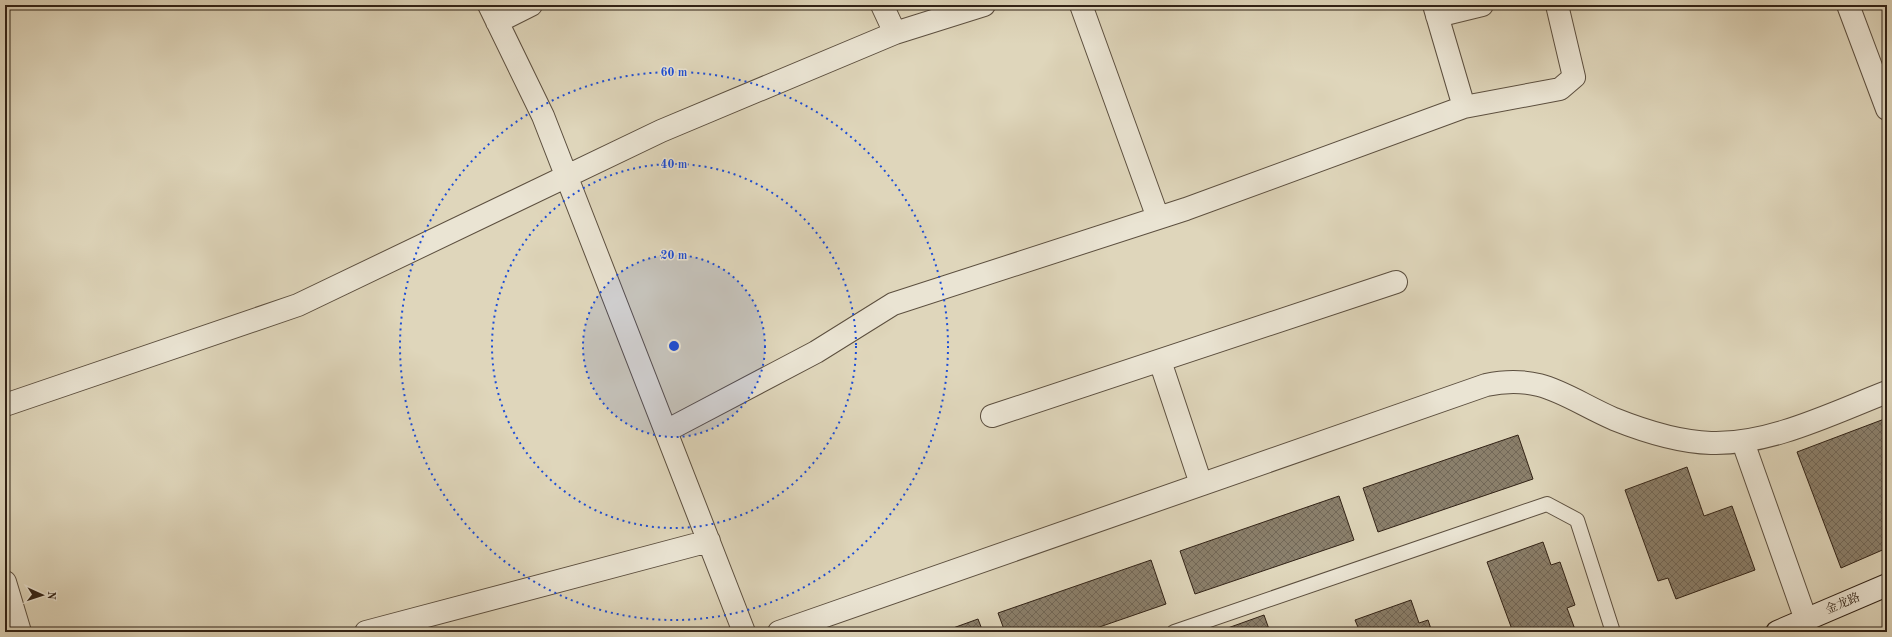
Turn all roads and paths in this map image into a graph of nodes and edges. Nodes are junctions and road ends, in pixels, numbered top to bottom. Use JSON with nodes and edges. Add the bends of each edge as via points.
{"nodes":[{"id":1,"x":531,"y":5,"type":"edge"},
{"id":2,"x":882,"y":5,"type":"edge"},
{"id":3,"x":984,"y":5,"type":"edge"},
{"id":4,"x":1081,"y":5,"type":"edge"},
{"id":5,"x":1482,"y":5,"type":"edge"},
{"id":6,"x":1557,"y":5,"type":"edge"},
{"id":7,"x":1848,"y":5,"type":"edge"},
{"id":8,"x":1436,"y":11,"type":"edge"},
{"id":9,"x":493,"y":14,"type":"edge"},
{"id":10,"x":895,"y":33,"type":"junction"},
{"id":11,"x":1464,"y":107,"type":"junction"},
{"id":12,"x":1887,"y":109,"type":"edge"},
{"id":13,"x":566,"y":176,"type":"junction"},
{"id":14,"x":1158,"y":218,"type":"junction"},
{"id":15,"x":1396,"y":282,"type":"dead end"},
{"id":16,"x":1160,"y":361,"type":"junction"},
{"id":17,"x":1887,"y":392,"type":"edge"},
{"id":18,"x":5,"y":405,"type":"edge"},
{"id":19,"x":992,"y":416,"type":"dead end"},
{"id":20,"x":666,"y":430,"type":"junction"},
{"id":21,"x":1742,"y":442,"type":"junction"},
{"id":22,"x":1201,"y":484,"type":"junction"},
{"id":23,"x":709,"y":541,"type":"junction"},
{"id":24,"x":5,"y":582,"type":"edge"},
{"id":25,"x":1887,"y":585,"type":"edge"},
{"id":26,"x":1806,"y":620,"type":"junction"},
{"id":27,"x":20,"y":632,"type":"edge"},
{"id":28,"x":366,"y":632,"type":"edge"},
{"id":29,"x":744,"y":632,"type":"edge"},
{"id":30,"x":779,"y":632,"type":"edge"},
{"id":31,"x":1174,"y":632,"type":"edge"},
{"id":32,"x":1613,"y":632,"type":"edge"},
{"id":33,"x":1777,"y":632,"type":"edge"}],
"edges":[{"from":1,"to":9,"type":"street"},
{"from":2,"to":10,"type":"street"},
{"from":3,"to":10,"type":"street"},
{"from":4,"to":14,"type":"street"},
{"from":5,"to":8,"type":"street"},
{"from":6,"to":11,"type":"street","via":[[1574,77],[1560,89]]},
{"from":7,"to":12,"type":"street"},
{"from":8,"to":11,"type":"street"},
{"from":9,"to":13,"type":"street","via":[[543,116]]},
{"from":10,"to":13,"type":"street","via":[[661,131]]},
{"from":11,"to":14,"type":"street"},
{"from":13,"to":18,"type":"street","via":[[298,305]]},
{"from":13,"to":20,"type":"street"},
{"from":14,"to":20,"type":"street","via":[[893,304],[816,352]]},
{"from":15,"to":16,"type":"street"},
{"from":16,"to":19,"type":"street"},
{"from":16,"to":22,"type":"street"},
{"from":17,"to":21,"type":"street","via":[[1765,438]]},
{"from":20,"to":23,"type":"street"},
{"from":21,"to":22,"type":"street","via":[[1710,444],[1665,437],[1615,419],[1542,384],[1506,381],[1486,385]]},
{"from":21,"to":26,"type":"street"},
{"from":22,"to":30,"type":"street"},
{"from":23,"to":28,"type":"street"},
{"from":23,"to":29,"type":"street"},
{"from":24,"to":27,"type":"street"},
{"from":25,"to":26,"type":"street","name":"金龙路"},
{"from":26,"to":33,"type":"street","name":"金龙路"},
{"from":31,"to":32,"type":"lane","via":[[1547,504],[1576,520]]}]}
